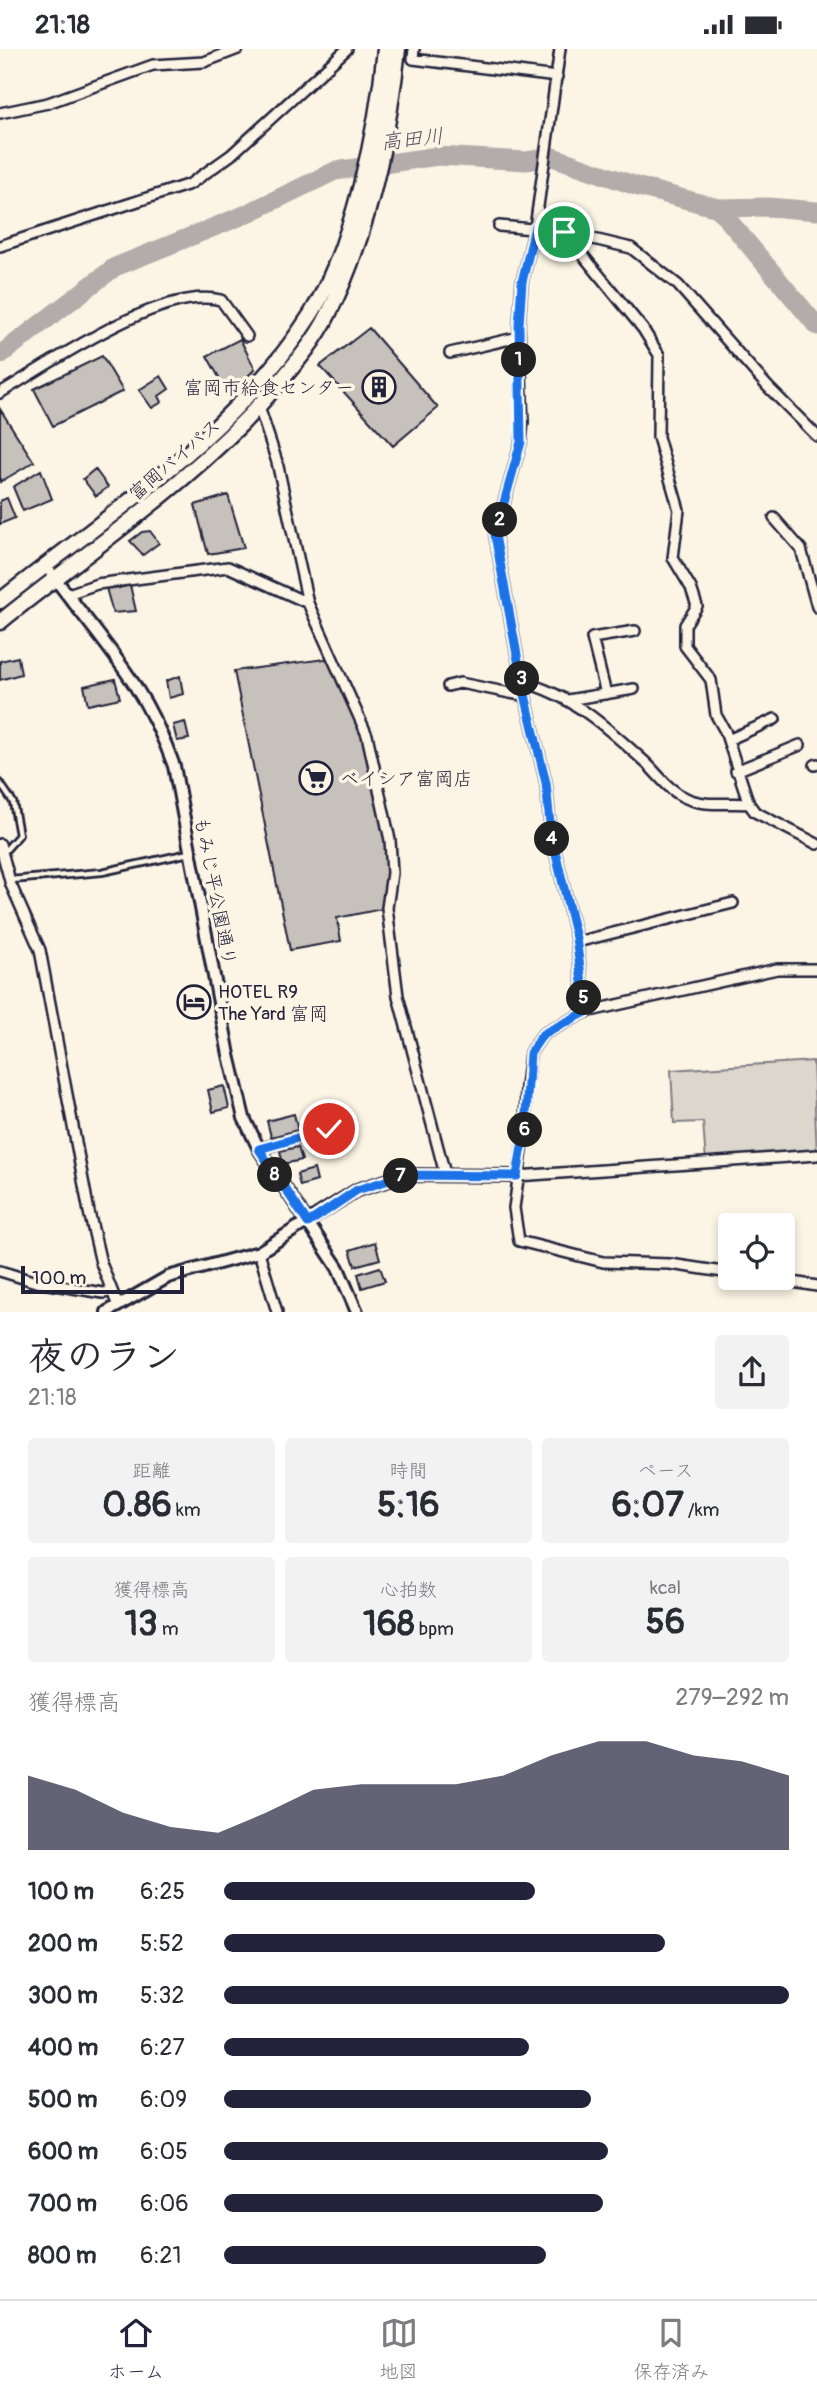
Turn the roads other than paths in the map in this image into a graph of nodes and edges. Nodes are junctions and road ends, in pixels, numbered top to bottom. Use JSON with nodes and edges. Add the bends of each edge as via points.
{"nodes":[{"id":1,"x":238,"y":49,"type":"edge"},
{"id":2,"x":347,"y":49,"type":"edge"},
{"id":3,"x":414,"y":49,"type":"edge"},
{"id":4,"x":560,"y":49,"type":"edge"},
{"id":5,"x":391,"y":55,"type":"edge"},
{"id":6,"x":557,"y":77,"type":"junction"},
{"id":7,"x":0,"y":113,"type":"edge"},
{"id":8,"x":536,"y":223,"type":"junction"},
{"id":9,"x":499,"y":226,"type":"dead end"},
{"id":10,"x":564,"y":232,"type":"junction"},
{"id":11,"x":0,"y":246,"type":"edge"},
{"id":12,"x":342,"y":267,"type":"junction"},
{"id":13,"x":247,"y":336,"type":"dead end"},
{"id":14,"x":519,"y":337,"type":"junction"},
{"id":15,"x":450,"y":353,"type":"dead end"},
{"id":16,"x":0,"y":393,"type":"edge"},
{"id":17,"x":259,"y":407,"type":"junction"},
{"id":18,"x":817,"y":436,"type":"edge"},
{"id":19,"x":774,"y":519,"type":"dead end"},
{"id":20,"x":45,"y":565,"type":"junction"},
{"id":21,"x":54,"y":578,"type":"junction"},
{"id":22,"x":68,"y":594,"type":"junction"},
{"id":23,"x":0,"y":601,"type":"edge"},
{"id":24,"x":308,"y":603,"type":"junction"},
{"id":25,"x":817,"y":607,"type":"edge"},
{"id":26,"x":0,"y":622,"type":"edge"},
{"id":27,"x":635,"y":631,"type":"dead end"},
{"id":28,"x":522,"y":682,"type":"junction"},
{"id":29,"x":448,"y":686,"type":"dead end"},
{"id":30,"x":634,"y":689,"type":"dead end"},
{"id":31,"x":606,"y":694,"type":"junction"},
{"id":32,"x":525,"y":696,"type":"junction"},
{"id":33,"x":568,"y":700,"type":"junction"},
{"id":34,"x":775,"y":719,"type":"dead end"},
{"id":35,"x":728,"y":740,"type":"junction"},
{"id":36,"x":800,"y":745,"type":"dead end"},
{"id":37,"x":736,"y":771,"type":"junction"},
{"id":38,"x":0,"y":783,"type":"edge"},
{"id":39,"x":749,"y":804,"type":"junction"},
{"id":40,"x":817,"y":844,"type":"edge"},
{"id":41,"x":2,"y":848,"type":"edge"},
{"id":42,"x":189,"y":853,"type":"junction"},
{"id":43,"x":10,"y":880,"type":"junction"},
{"id":44,"x":733,"y":903,"type":"dead end"},
{"id":45,"x":577,"y":942,"type":"junction"},
{"id":46,"x":817,"y":969,"type":"edge"},
{"id":47,"x":586,"y":1012,"type":"junction"},
{"id":48,"x":329,"y":1129,"type":"dead end"},
{"id":49,"x":259,"y":1149,"type":"junction"},
{"id":50,"x":817,"y":1155,"type":"edge"},
{"id":51,"x":445,"y":1174,"type":"junction"},
{"id":52,"x":517,"y":1176,"type":"junction"},
{"id":53,"x":308,"y":1223,"type":"junction"},
{"id":54,"x":259,"y":1252,"type":"junction"},
{"id":55,"x":0,"y":1271,"type":"edge"},
{"id":56,"x":718,"y":1271,"type":"edge"},
{"id":57,"x":795,"y":1282,"type":"edge"},
{"id":58,"x":817,"y":1286,"type":"edge"},
{"id":59,"x":110,"y":1292,"type":"junction"},
{"id":60,"x":112,"y":1309,"type":"edge"},
{"id":61,"x":277,"y":1312,"type":"edge"},
{"id":62,"x":357,"y":1312,"type":"edge"}],
"edges":[{"from":1,"to":7,"type":"street","via":[[204,62],[153,65],[48,103]]},
{"from":2,"to":11,"type":"street","via":[[231,155],[190,184]]},
{"from":3,"to":6,"type":"street","via":[[413,58]]},
{"from":4,"to":6,"type":"street"},
{"from":5,"to":12,"type":"highway","name":"富岡バイパス","via":[[382,155]]},
{"from":6,"to":8,"type":"street"},
{"from":8,"to":9,"type":"street"},
{"from":8,"to":10,"type":"street"},
{"from":8,"to":14,"type":"street","via":[[522,282]]},
{"from":10,"to":18,"type":"street","via":[[631,248],[656,265]]},
{"from":10,"to":35,"type":"street","via":[[659,355],[658,437],[679,510],[673,558],[696,606],[685,625],[685,646],[707,671],[716,715]]},
{"from":12,"to":17,"type":"highway","name":"富岡バイパス","via":[[327,318]]},
{"from":12,"to":20,"type":"highway","name":"富岡バイパス","via":[[277,364],[249,396],[149,485]]},
{"from":13,"to":16,"type":"street","via":[[221,300],[174,301],[73,349]]},
{"from":14,"to":15,"type":"street"},
{"from":14,"to":28,"type":"street","via":[[521,442],[495,535]]},
{"from":17,"to":21,"type":"highway","name":"富岡バイパス","via":[[164,495]]},
{"from":17,"to":24,"type":"street","via":[[277,462]]},
{"from":19,"to":25,"type":"street","via":[[801,549]]},
{"from":20,"to":21,"type":"street","name":"もみじ平公園通り"},
{"from":20,"to":23,"type":"highway","name":"富岡バイパス"},
{"from":21,"to":22,"type":"street","name":"もみじ平公園通り"},
{"from":21,"to":26,"type":"highway","name":"富岡バイパス"},
{"from":22,"to":24,"type":"street","via":[[97,584],[228,567]]},
{"from":22,"to":42,"type":"street","name":"もみじ平公園通り","via":[[123,665],[162,734],[174,766]]},
{"from":24,"to":51,"type":"street","via":[[367,735],[390,840],[387,908],[398,996]]},
{"from":27,"to":31,"type":"street","via":[[592,638]]},
{"from":28,"to":32,"type":"street"},
{"from":28,"to":33,"type":"street","via":[[547,688]]},
{"from":29,"to":32,"type":"street","via":[[460,683]]},
{"from":30,"to":31,"type":"street"},
{"from":31,"to":33,"type":"street"},
{"from":32,"to":45,"type":"street"},
{"from":33,"to":39,"type":"street","via":[[607,728],[676,794],[704,803]]},
{"from":34,"to":35,"type":"street"},
{"from":35,"to":37,"type":"street"},
{"from":36,"to":37,"type":"street"},
{"from":37,"to":39,"type":"street"},
{"from":38,"to":41,"type":"lane","via":[[13,802],[19,835]]},
{"from":39,"to":40,"type":"street","via":[[755,812]]},
{"from":41,"to":43,"type":"street"},
{"from":42,"to":43,"type":"lane","via":[[102,872]]},
{"from":42,"to":49,"type":"street","name":"もみじ平公園通り","via":[[236,1091]]},
{"from":43,"to":59,"type":"street","via":[[40,950],[89,1212]]},
{"from":44,"to":45,"type":"street"},
{"from":45,"to":47,"type":"street"},
{"from":46,"to":47,"type":"street","via":[[777,969]]},
{"from":47,"to":52,"type":"street","via":[[543,1034],[530,1053]]},
{"from":48,"to":49,"type":"street"},
{"from":49,"to":53,"type":"street","name":"もみじ平公園通り"},
{"from":50,"to":52,"type":"street"},
{"from":51,"to":52,"type":"street"},
{"from":51,"to":53,"type":"street","via":[[405,1175],[357,1190]]},
{"from":52,"to":56,"type":"street","via":[[514,1208],[519,1241],[603,1262]]},
{"from":53,"to":54,"type":"street"},
{"from":53,"to":62,"type":"street","name":"もみじ平公園通り","via":[[338,1268]]},
{"from":54,"to":60,"type":"street","via":[[168,1277]]},
{"from":54,"to":61,"type":"street"},
{"from":55,"to":59,"type":"street","via":[[36,1282]]},
{"from":57,"to":58,"type":"street"},
{"from":59,"to":60,"type":"street"}]}
